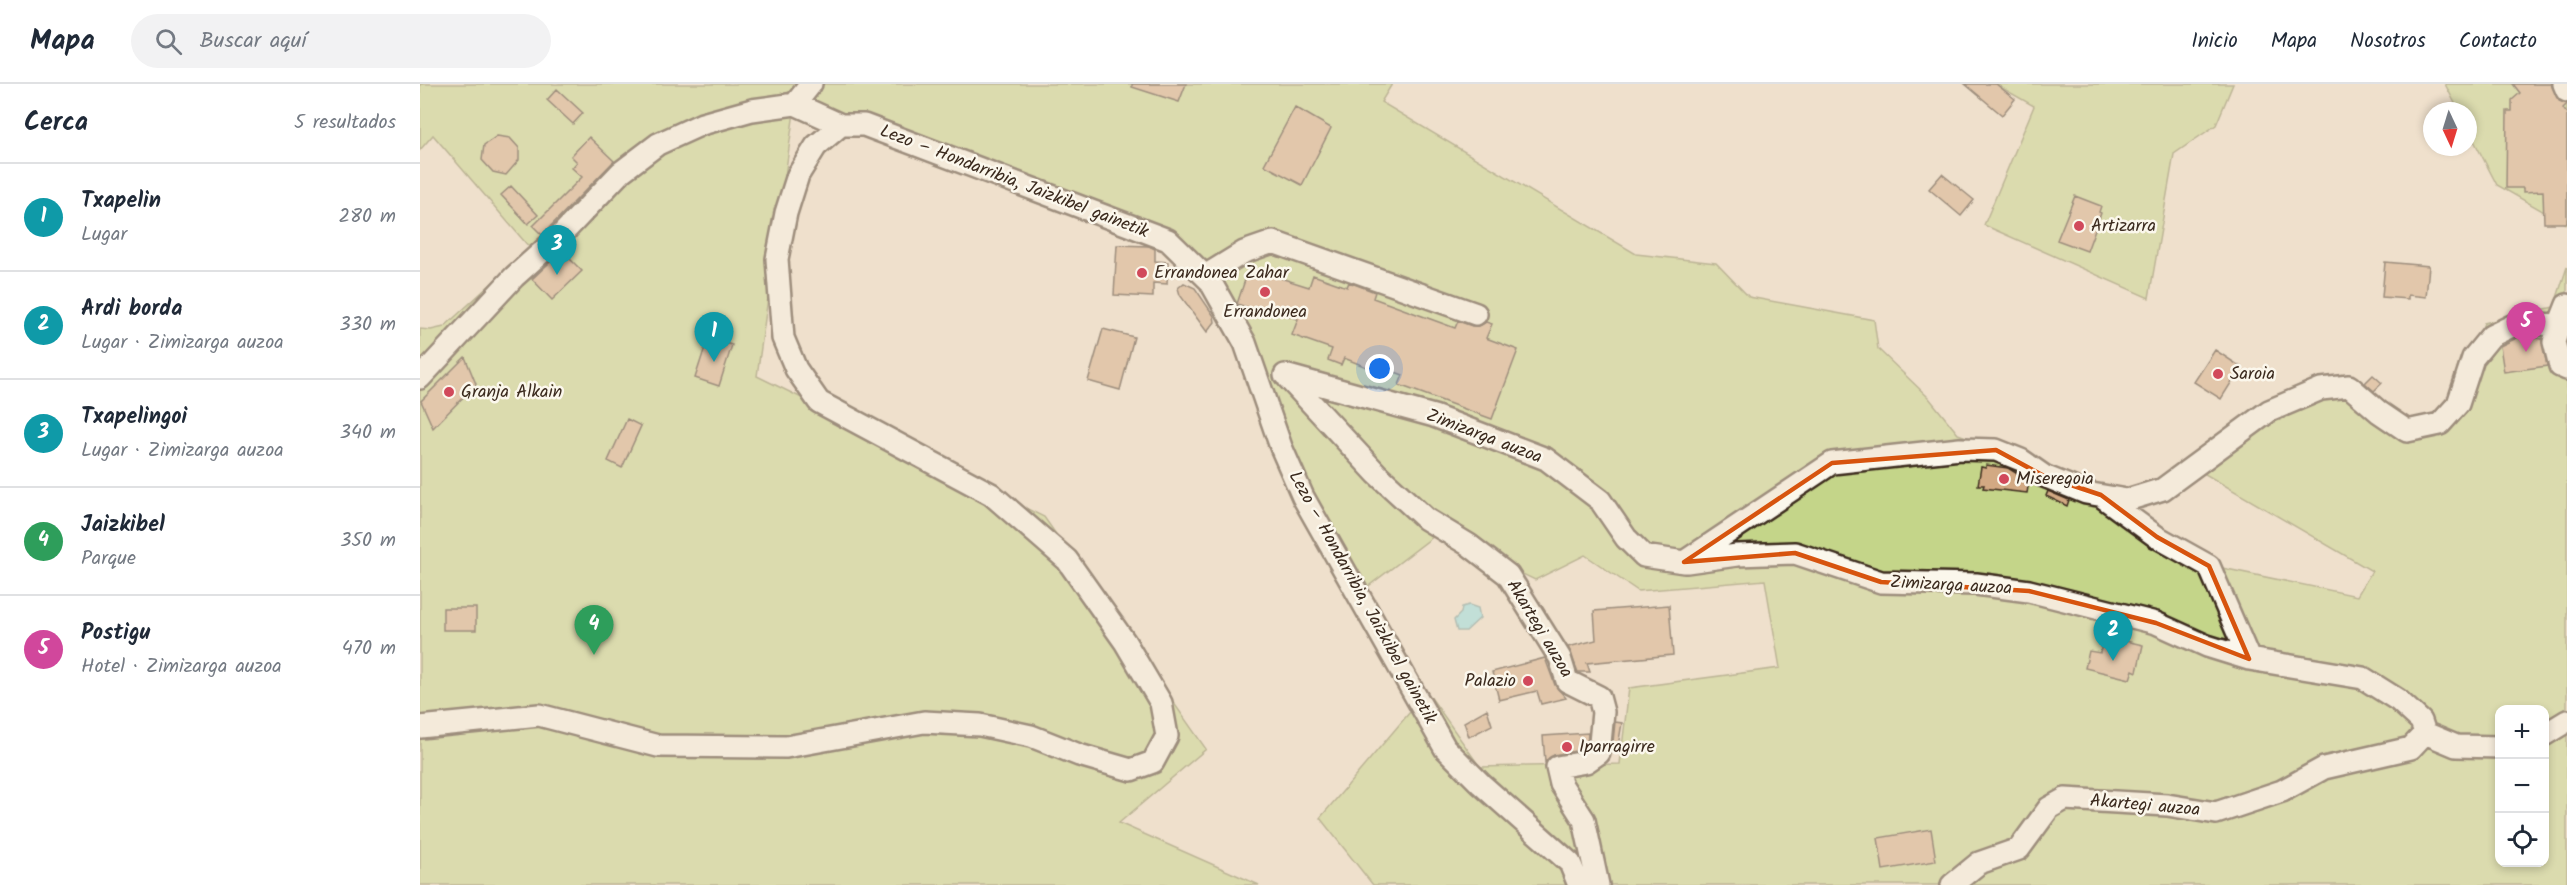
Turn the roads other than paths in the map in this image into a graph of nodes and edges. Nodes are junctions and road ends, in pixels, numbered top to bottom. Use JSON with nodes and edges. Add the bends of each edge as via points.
{"nodes":[{"id":1,"x":811,"y":84,"type":"edge"},
{"id":2,"x":2565,"y":84,"type":"edge"},
{"id":3,"x":2567,"y":91,"type":"edge"},
{"id":4,"x":795,"y":104,"type":"junction"},
{"id":5,"x":841,"y":125,"type":"junction"},
{"id":6,"x":1205,"y":276,"type":"junction"},
{"id":7,"x":1476,"y":314,"type":"dead end"},
{"id":8,"x":2563,"y":315,"type":"edge"},
{"id":9,"x":1254,"y":365,"type":"junction"},
{"id":10,"x":2567,"y":369,"type":"edge"},
{"id":11,"x":1285,"y":375,"type":"junction"},
{"id":12,"x":420,"y":378,"type":"edge"},
{"id":13,"x":2101,"y":495,"type":"junction"},
{"id":14,"x":1684,"y":562,"type":"junction"},
{"id":15,"x":2249,"y":659,"type":"junction"},
{"id":16,"x":2567,"y":721,"type":"edge"},
{"id":17,"x":420,"y":727,"type":"edge"},
{"id":18,"x":2549,"y":732,"type":"edge"},
{"id":19,"x":2425,"y":733,"type":"junction"},
{"id":20,"x":2495,"y":747,"type":"edge"},
{"id":21,"x":1579,"y":885,"type":"edge"},
{"id":22,"x":1598,"y":885,"type":"edge"},
{"id":23,"x":1952,"y":885,"type":"edge"}],
"edges":[{"from":1,"to":4,"type":"street"},
{"from":2,"to":3,"type":"street"},
{"from":4,"to":5,"type":"street"},
{"from":4,"to":12,"type":"street","via":[[752,110],[702,124],[658,144],[621,172],[514,277]]},
{"from":5,"to":6,"type":"street","name":"Lezo – Hondarribia, Jaizkibel gainetik","via":[[864,125],[901,137],[1168,240]]},
{"from":5,"to":17,"type":"street","via":[[816,146],[798,175],[777,259],[783,338],[796,369],[819,402],[991,494],[1067,560],[1125,642],[1161,703],[1167,736],[1153,762],[1131,770],[1031,736],[980,725],[924,722],[786,747],[658,746],[539,715]]},
{"from":6,"to":7,"type":"street","via":[[1244,252],[1273,242]]},
{"from":6,"to":9,"type":"street","name":"Lezo – Hondarribia, Jaizkibel gainetik"},
{"from":8,"to":10,"type":"street","via":[[2554,342],[2560,366]]},
{"from":8,"to":13,"type":"street","via":[[2518,323],[2491,336],[2473,358],[2458,404],[2440,424],[2407,431],[2349,386],[2321,389],[2269,411],[2163,489],[2127,500]]},
{"from":9,"to":11,"type":"street","name":"Akartegi auzoa"},
{"from":9,"to":21,"type":"street","name":"Lezo – Hondarribia, Jaizkibel gainetik","via":[[1281,447],[1303,498],[1445,748],[1570,863]]},
{"from":11,"to":14,"type":"street","name":"Zimizarga auzoa","via":[[1434,416],[1546,459],[1600,500],[1626,538],[1644,556]]},
{"from":11,"to":22,"type":"street","name":"Akartegi auzoa","via":[[1377,474],[1426,519],[1508,575],[1560,658],[1567,681],[1599,697],[1603,712],[1599,753],[1586,762],[1557,766],[1561,784],[1584,820]]},
{"from":13,"to":14,"type":"street","via":[[2044,476],[2021,460],[1996,450],[1959,449],[1832,463]]},
{"from":13,"to":15,"type":"street","via":[[2157,537],[2209,566]]},
{"from":14,"to":15,"type":"street","name":"Zimizarga auzoa","via":[[1795,553],[1881,582],[1976,584],[2029,591],[2156,623]]},
{"from":15,"to":19,"type":"street","name":"Zimizarga auzoa","via":[[2363,678],[2398,700],[2421,721]]},
{"from":16,"to":18,"type":"street"},
{"from":19,"to":20,"type":"street","via":[[2456,746]]},
{"from":19,"to":23,"type":"street","name":"Akartegi auzoa","via":[[2411,747],[2324,768],[2282,790],[2216,813],[2167,804],[2065,799],[2049,808],[2019,849],[1979,863]]}]}
